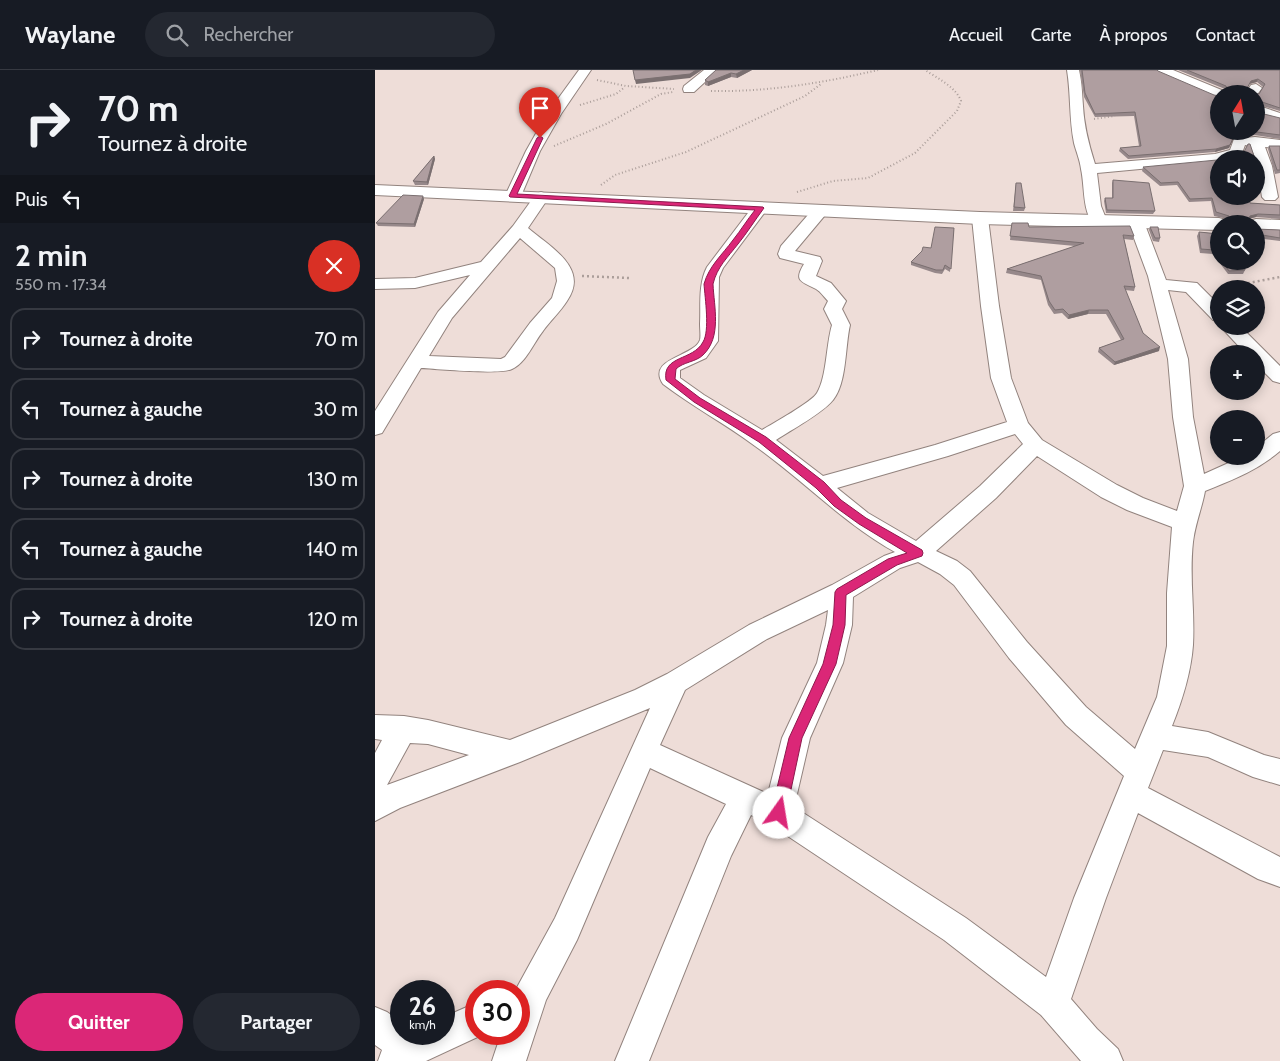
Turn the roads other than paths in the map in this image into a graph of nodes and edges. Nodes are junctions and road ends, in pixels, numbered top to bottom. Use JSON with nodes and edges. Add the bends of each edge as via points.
{"nodes":[{"id":1,"x":585,"y":70,"type":"edge"},
{"id":2,"x":712,"y":70,"type":"edge"},
{"id":3,"x":1073,"y":70,"type":"edge"},
{"id":4,"x":1162,"y":70,"type":"edge"},
{"id":5,"x":689,"y":90,"type":"road end"},
{"id":6,"x":1210,"y":90,"type":"edge"},
{"id":7,"x":1280,"y":107,"type":"edge"},
{"id":8,"x":1265,"y":110,"type":"edge"},
{"id":9,"x":1265,"y":112,"type":"edge"},
{"id":10,"x":1280,"y":117,"type":"edge"},
{"id":11,"x":1255,"y":141,"type":"junction"},
{"id":12,"x":1280,"y":144,"type":"edge"},
{"id":13,"x":1089,"y":169,"type":"junction"},
{"id":14,"x":375,"y":190,"type":"edge"},
{"id":15,"x":513,"y":196,"type":"junction"},
{"id":16,"x":541,"y":197,"type":"junction"},
{"id":17,"x":1269,"y":197,"type":"dead end"},
{"id":18,"x":760,"y":208,"type":"junction"},
{"id":19,"x":819,"y":210,"type":"junction"},
{"id":20,"x":981,"y":218,"type":"junction"},
{"id":21,"x":1099,"y":221,"type":"junction"},
{"id":22,"x":1136,"y":222,"type":"junction"},
{"id":23,"x":1210,"y":224,"type":"edge"},
{"id":24,"x":1265,"y":225,"type":"edge"},
{"id":25,"x":1280,"y":226,"type":"edge"},
{"id":26,"x":519,"y":229,"type":"junction"},
{"id":27,"x":486,"y":266,"type":"junction"},
{"id":28,"x":375,"y":284,"type":"edge"},
{"id":29,"x":1158,"y":284,"type":"junction"},
{"id":30,"x":1210,"y":307,"type":"edge"},
{"id":31,"x":1238,"y":335,"type":"edge"},
{"id":32,"x":416,"y":362,"type":"junction"},
{"id":33,"x":1280,"y":377,"type":"edge"},
{"id":34,"x":1019,"y":425,"type":"junction"},
{"id":35,"x":375,"y":428,"type":"edge"},
{"id":36,"x":1280,"y":438,"type":"edge"},
{"id":37,"x":762,"y":440,"type":"junction"},
{"id":38,"x":1035,"y":445,"type":"junction"},
{"id":39,"x":820,"y":485,"type":"junction"},
{"id":40,"x":1195,"y":486,"type":"junction"},
{"id":41,"x":1184,"y":522,"type":"junction"},
{"id":42,"x":918,"y":553,"type":"junction"},
{"id":43,"x":841,"y":592,"type":"junction"},
{"id":44,"x":676,"y":682,"type":"junction"},
{"id":45,"x":375,"y":727,"type":"edge"},
{"id":46,"x":403,"y":728,"type":"junction"},
{"id":47,"x":1154,"y":737,"type":"junction"},
{"id":48,"x":643,"y":752,"type":"junction"},
{"id":49,"x":510,"y":753,"type":"junction"},
{"id":50,"x":1280,"y":772,"type":"edge"},
{"id":51,"x":375,"y":780,"type":"edge"},
{"id":52,"x":1136,"y":782,"type":"junction"},
{"id":53,"x":745,"y":798,"type":"junction"},
{"id":54,"x":375,"y":808,"type":"edge"},
{"id":55,"x":779,"y":813,"type":"junction"},
{"id":56,"x":1280,"y":872,"type":"edge"},
{"id":57,"x":530,"y":989,"type":"edge"},
{"id":58,"x":1053,"y":1003,"type":"junction"},
{"id":59,"x":375,"y":1024,"type":"edge"},
{"id":60,"x":465,"y":1025,"type":"edge"},
{"id":61,"x":514,"y":1045,"type":"edge"},
{"id":62,"x":1092,"y":1054,"type":"edge"},
{"id":63,"x":403,"y":1056,"type":"edge"},
{"id":64,"x":509,"y":1061,"type":"edge"},
{"id":65,"x":632,"y":1061,"type":"edge"}],
"edges":[{"from":1,"to":15,"type":"street","via":[[554,114]]},
{"from":2,"to":5,"type":"street"},
{"from":3,"to":13,"type":"street","via":[[1081,143]]},
{"from":4,"to":6,"type":"street"},
{"from":7,"to":8,"type":"street"},
{"from":9,"to":10,"type":"street"},
{"from":11,"to":12,"type":"street"},
{"from":11,"to":13,"type":"street","via":[[1239,142],[1236,153],[1215,158]]},
{"from":11,"to":17,"type":"street","via":[[1265,166]]},
{"from":13,"to":21,"type":"street","via":[[1093,206]]},
{"from":14,"to":15,"type":"street"},
{"from":15,"to":16,"type":"street"},
{"from":16,"to":18,"type":"street"},
{"from":16,"to":26,"type":"street"},
{"from":18,"to":19,"type":"street"},
{"from":18,"to":37,"type":"street","via":[[710,277],[709,341],[699,354],[677,363],[669,374],[670,380],[697,400]]},
{"from":19,"to":20,"type":"street"},
{"from":19,"to":37,"type":"street","via":[[786,254],[815,261],[807,278],[825,287],[837,301],[833,309],[841,324],[833,374],[821,401]]},
{"from":20,"to":21,"type":"street"},
{"from":20,"to":34,"type":"street","via":[[1001,378]]},
{"from":21,"to":22,"type":"street"},
{"from":22,"to":23,"type":"street"},
{"from":22,"to":29,"type":"street"},
{"from":24,"to":25,"type":"street"},
{"from":26,"to":27,"type":"street"},
{"from":26,"to":32,"type":"street","via":[[562,266],[567,275],[560,299],[509,364]]},
{"from":27,"to":28,"type":"street","via":[[415,283]]},
{"from":27,"to":32,"type":"street","via":[[444,316]]},
{"from":29,"to":30,"type":"street","via":[[1191,288]]},
{"from":29,"to":40,"type":"street","via":[[1179,359],[1183,417]]},
{"from":31,"to":33,"type":"street"},
{"from":32,"to":35,"type":"street"},
{"from":34,"to":38,"type":"street"},
{"from":34,"to":39,"type":"street"},
{"from":36,"to":40,"type":"street","via":[[1248,464]]},
{"from":37,"to":39,"type":"street"},
{"from":38,"to":41,"type":"street","via":[[1109,491]]},
{"from":38,"to":42,"type":"street","via":[[988,492]]},
{"from":39,"to":42,"type":"street","via":[[837,503]]},
{"from":40,"to":41,"type":"street"},
{"from":41,"to":47,"type":"street","via":[[1179,572],[1180,646],[1170,697]]},
{"from":42,"to":43,"type":"street","via":[[893,562]]},
{"from":42,"to":52,"type":"street","via":[[940,562],[962,578],[1018,650]]},
{"from":43,"to":44,"type":"street","via":[[758,632]]},
{"from":43,"to":55,"type":"street","via":[[839,625],[829,664],[796,738]]},
{"from":44,"to":48,"type":"street"},
{"from":44,"to":49,"type":"street"},
{"from":45,"to":46,"type":"street"},
{"from":46,"to":49,"type":"street"},
{"from":46,"to":51,"type":"street"},
{"from":47,"to":50,"type":"street","via":[[1215,746]]},
{"from":47,"to":52,"type":"street"},
{"from":48,"to":53,"type":"street"},
{"from":48,"to":57,"type":"street","via":[[566,929]]},
{"from":49,"to":54,"type":"street","via":[[390,798]]},
{"from":52,"to":56,"type":"street"},
{"from":52,"to":58,"type":"street"},
{"from":53,"to":55,"type":"street"},
{"from":53,"to":65,"type":"street","via":[[719,848]]},
{"from":55,"to":58,"type":"street","via":[[955,929]]},
{"from":58,"to":62,"type":"street"},
{"from":59,"to":63,"type":"street"},
{"from":60,"to":63,"type":"street"},
{"from":61,"to":64,"type":"street"}]}
